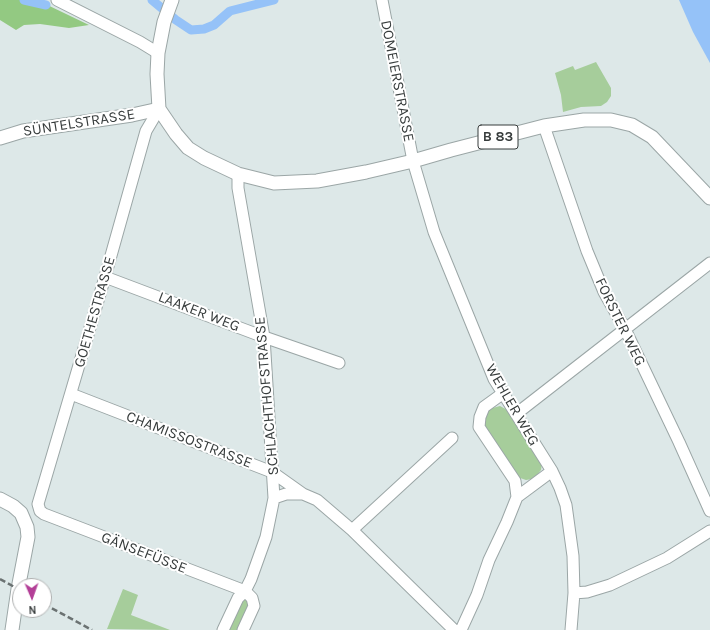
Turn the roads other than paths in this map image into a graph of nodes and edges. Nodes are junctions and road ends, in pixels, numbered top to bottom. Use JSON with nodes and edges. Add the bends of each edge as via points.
{"nodes":[{"id":1,"x":57,"y":0,"type":"edge"},
{"id":2,"x":382,"y":0,"type":"edge"},
{"id":3,"x":171,"y":2,"type":"edge"},
{"id":4,"x":158,"y":53,"type":"junction"},
{"id":5,"x":159,"y":109,"type":"junction"},
{"id":6,"x":544,"y":126,"type":"junction"},
{"id":7,"x":0,"y":138,"type":"edge"},
{"id":8,"x":413,"y":161,"type":"junction"},
{"id":9,"x":238,"y":174,"type":"junction"},
{"id":10,"x":710,"y":198,"type":"edge"},
{"id":11,"x":710,"y":263,"type":"edge"},
{"id":12,"x":105,"y":276,"type":"junction"},
{"id":13,"x":625,"y":329,"type":"junction"},
{"id":14,"x":264,"y":337,"type":"junction"},
{"id":15,"x":339,"y":363,"type":"dead end"},
{"id":16,"x":71,"y":394,"type":"junction"},
{"id":17,"x":502,"y":394,"type":"junction"},
{"id":18,"x":516,"y":414,"type":"junction"},
{"id":19,"x":452,"y":438,"type":"dead end"},
{"id":20,"x":552,"y":471,"type":"junction"},
{"id":21,"x":272,"y":472,"type":"junction"},
{"id":22,"x":303,"y":494,"type":"junction"},
{"id":23,"x":517,"y":497,"type":"junction"},
{"id":24,"x":274,"y":498,"type":"junction"},
{"id":25,"x":0,"y":499,"type":"edge"},
{"id":26,"x":710,"y":511,"type":"edge"},
{"id":27,"x":44,"y":514,"type":"joint"},
{"id":28,"x":352,"y":530,"type":"junction"},
{"id":29,"x":710,"y":531,"type":"edge"},
{"id":30,"x":245,"y":591,"type":"junction"},
{"id":31,"x":574,"y":593,"type":"junction"},
{"id":32,"x":12,"y":630,"type":"edge"},
{"id":33,"x":223,"y":630,"type":"edge"},
{"id":34,"x":243,"y":630,"type":"edge"},
{"id":35,"x":454,"y":630,"type":"edge"},
{"id":36,"x":461,"y":630,"type":"edge"},
{"id":37,"x":571,"y":630,"type":"edge"}],
"edges":[{"from":1,"to":4,"type":"street"},
{"from":2,"to":8,"type":"street","name":"DOMEIERSTRASSE"},
{"from":3,"to":4,"type":"main road"},
{"from":4,"to":5,"type":"main road"},
{"from":5,"to":7,"type":"main road","name":"SÜNTELSTRASSE","via":[[23,131]]},
{"from":5,"to":9,"type":"main road","number":"B 83","via":[[188,148]]},
{"from":5,"to":12,"type":"street","name":"GOETHESTRASSE","via":[[146,131]]},
{"from":6,"to":8,"type":"main road","number":"B 83"},
{"from":6,"to":10,"type":"main road","number":"B 83","via":[[599,119],[616,120],[632,125],[652,137]]},
{"from":6,"to":13,"type":"street","name":"FORSTER WEG","via":[[590,258],[604,292]]},
{"from":8,"to":9,"type":"main road","number":"B 83","via":[[318,181],[266,182]]},
{"from":8,"to":17,"type":"street","name":"WEHLER WEG","via":[[437,239]]},
{"from":9,"to":14,"type":"street","name":"SCHLACHTHOFSTRASSE","via":[[238,188]]},
{"from":11,"to":13,"type":"street"},
{"from":12,"to":14,"type":"street","name":"LAAKER WEG"},
{"from":12,"to":16,"type":"street","name":"GOETHESTRASSE"},
{"from":13,"to":18,"type":"street"},
{"from":13,"to":26,"type":"street","name":"FORSTER WEG"},
{"from":14,"to":15,"type":"street","name":"LAAKER WEG"},
{"from":14,"to":21,"type":"street","name":"SCHLACHTHOFSTRASSE"},
{"from":16,"to":21,"type":"street","name":"CHAMISSOSTRASSE"},
{"from":16,"to":27,"type":"street","name":"GOETHESTRASSE","via":[[38,504]]},
{"from":17,"to":18,"type":"street","name":"WEHLER WEG"},
{"from":17,"to":23,"type":"street","via":[[484,407],[479,427],[515,481]]},
{"from":18,"to":20,"type":"street","name":"WEHLER WEG"},
{"from":19,"to":28,"type":"street"},
{"from":20,"to":23,"type":"street"},
{"from":20,"to":31,"type":"street","name":"WEHLER WEG","via":[[566,505],[573,556]]},
{"from":21,"to":22,"type":"street","name":"CHAMISSOSTRASSE"},
{"from":21,"to":24,"type":"street","name":"SCHLACHTHOFSTRASSE"},
{"from":22,"to":24,"type":"street","via":[[286,494]]},
{"from":22,"to":28,"type":"street","name":"CHAMISSOSTRASSE","via":[[317,500]]},
{"from":23,"to":36,"type":"street"},
{"from":24,"to":30,"type":"street","name":"SCHLACHTHOFSTRASSE","via":[[266,537]]},
{"from":25,"to":32,"type":"main road","via":[[21,514],[28,537]]},
{"from":27,"to":30,"type":"street","name":"GÄNSEFÜSSE"},
{"from":28,"to":35,"type":"street","name":"CHAMISSOSTRASSE"},
{"from":29,"to":31,"type":"street","via":[[667,558],[610,585]]},
{"from":30,"to":33,"type":"street","name":"SCHLACHTHOFSTRASSE","via":[[238,598]]},
{"from":30,"to":34,"type":"street","via":[[252,598],[254,606]]},
{"from":31,"to":37,"type":"street","name":"WEHLER WEG"}]}
